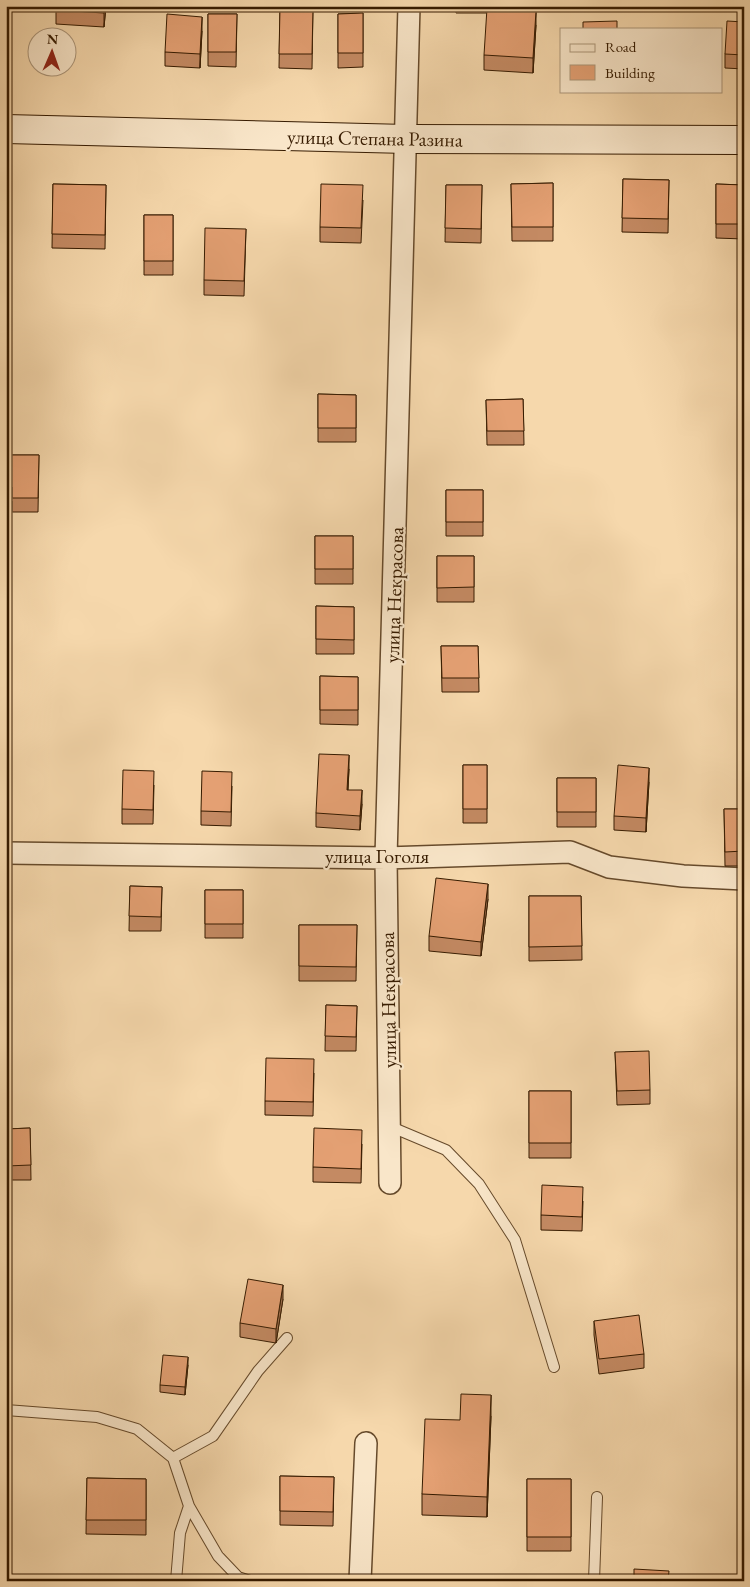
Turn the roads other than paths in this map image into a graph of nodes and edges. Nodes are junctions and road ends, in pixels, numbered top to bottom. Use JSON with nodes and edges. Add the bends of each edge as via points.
{"nodes":[{"id":1,"x":409,"y":6,"type":"edge"},
{"id":2,"x":6,"y":130,"type":"edge"},
{"id":3,"x":407,"y":139,"type":"junction"},
{"id":4,"x":744,"y":140,"type":"edge"},
{"id":5,"x":6,"y":853,"type":"edge"},
{"id":6,"x":386,"y":858,"type":"junction"},
{"id":7,"x":744,"y":879,"type":"edge"},
{"id":8,"x":389,"y":1126,"type":"junction"},
{"id":9,"x":390,"y":1183,"type":"dead end"},
{"id":10,"x":287,"y":1338,"type":"dead end"},
{"id":11,"x":554,"y":1367,"type":"dead end"},
{"id":12,"x":6,"y":1410,"type":"edge"},
{"id":13,"x":366,"y":1443,"type":"dead end"},
{"id":14,"x":173,"y":1458,"type":"junction"},
{"id":15,"x":597,"y":1497,"type":"dead end"},
{"id":16,"x":189,"y":1506,"type":"junction"},
{"id":17,"x":176,"y":1581,"type":"edge"},
{"id":18,"x":250,"y":1581,"type":"edge"},
{"id":19,"x":360,"y":1581,"type":"edge"},
{"id":20,"x":594,"y":1581,"type":"edge"}],
"edges":[{"from":1,"to":3,"type":"street","name":"улица Некрасова"},
{"from":2,"to":3,"type":"main road","name":"улица Степана Разина"},
{"from":3,"to":4,"type":"main road","name":"улица Степана Разина"},
{"from":3,"to":6,"type":"street","name":"улица Некрасова"},
{"from":5,"to":6,"type":"street","name":"улица Гоголя"},
{"from":6,"to":7,"type":"street","name":"улица Гоголя","via":[[570,852],[609,867]]},
{"from":6,"to":8,"type":"street","name":"улица Некрасова"},
{"from":8,"to":9,"type":"street","name":"улица Некрасова"},
{"from":8,"to":11,"type":"lane","via":[[446,1150],[479,1184],[515,1240]]},
{"from":10,"to":14,"type":"lane","via":[[258,1371],[213,1436]]},
{"from":12,"to":14,"type":"lane","via":[[97,1417],[137,1429]]},
{"from":13,"to":19,"type":"street"},
{"from":14,"to":16,"type":"lane"},
{"from":15,"to":20,"type":"lane"},
{"from":16,"to":17,"type":"lane","via":[[180,1533]]},
{"from":16,"to":18,"type":"lane","via":[[218,1556],[238,1577]]}]}
